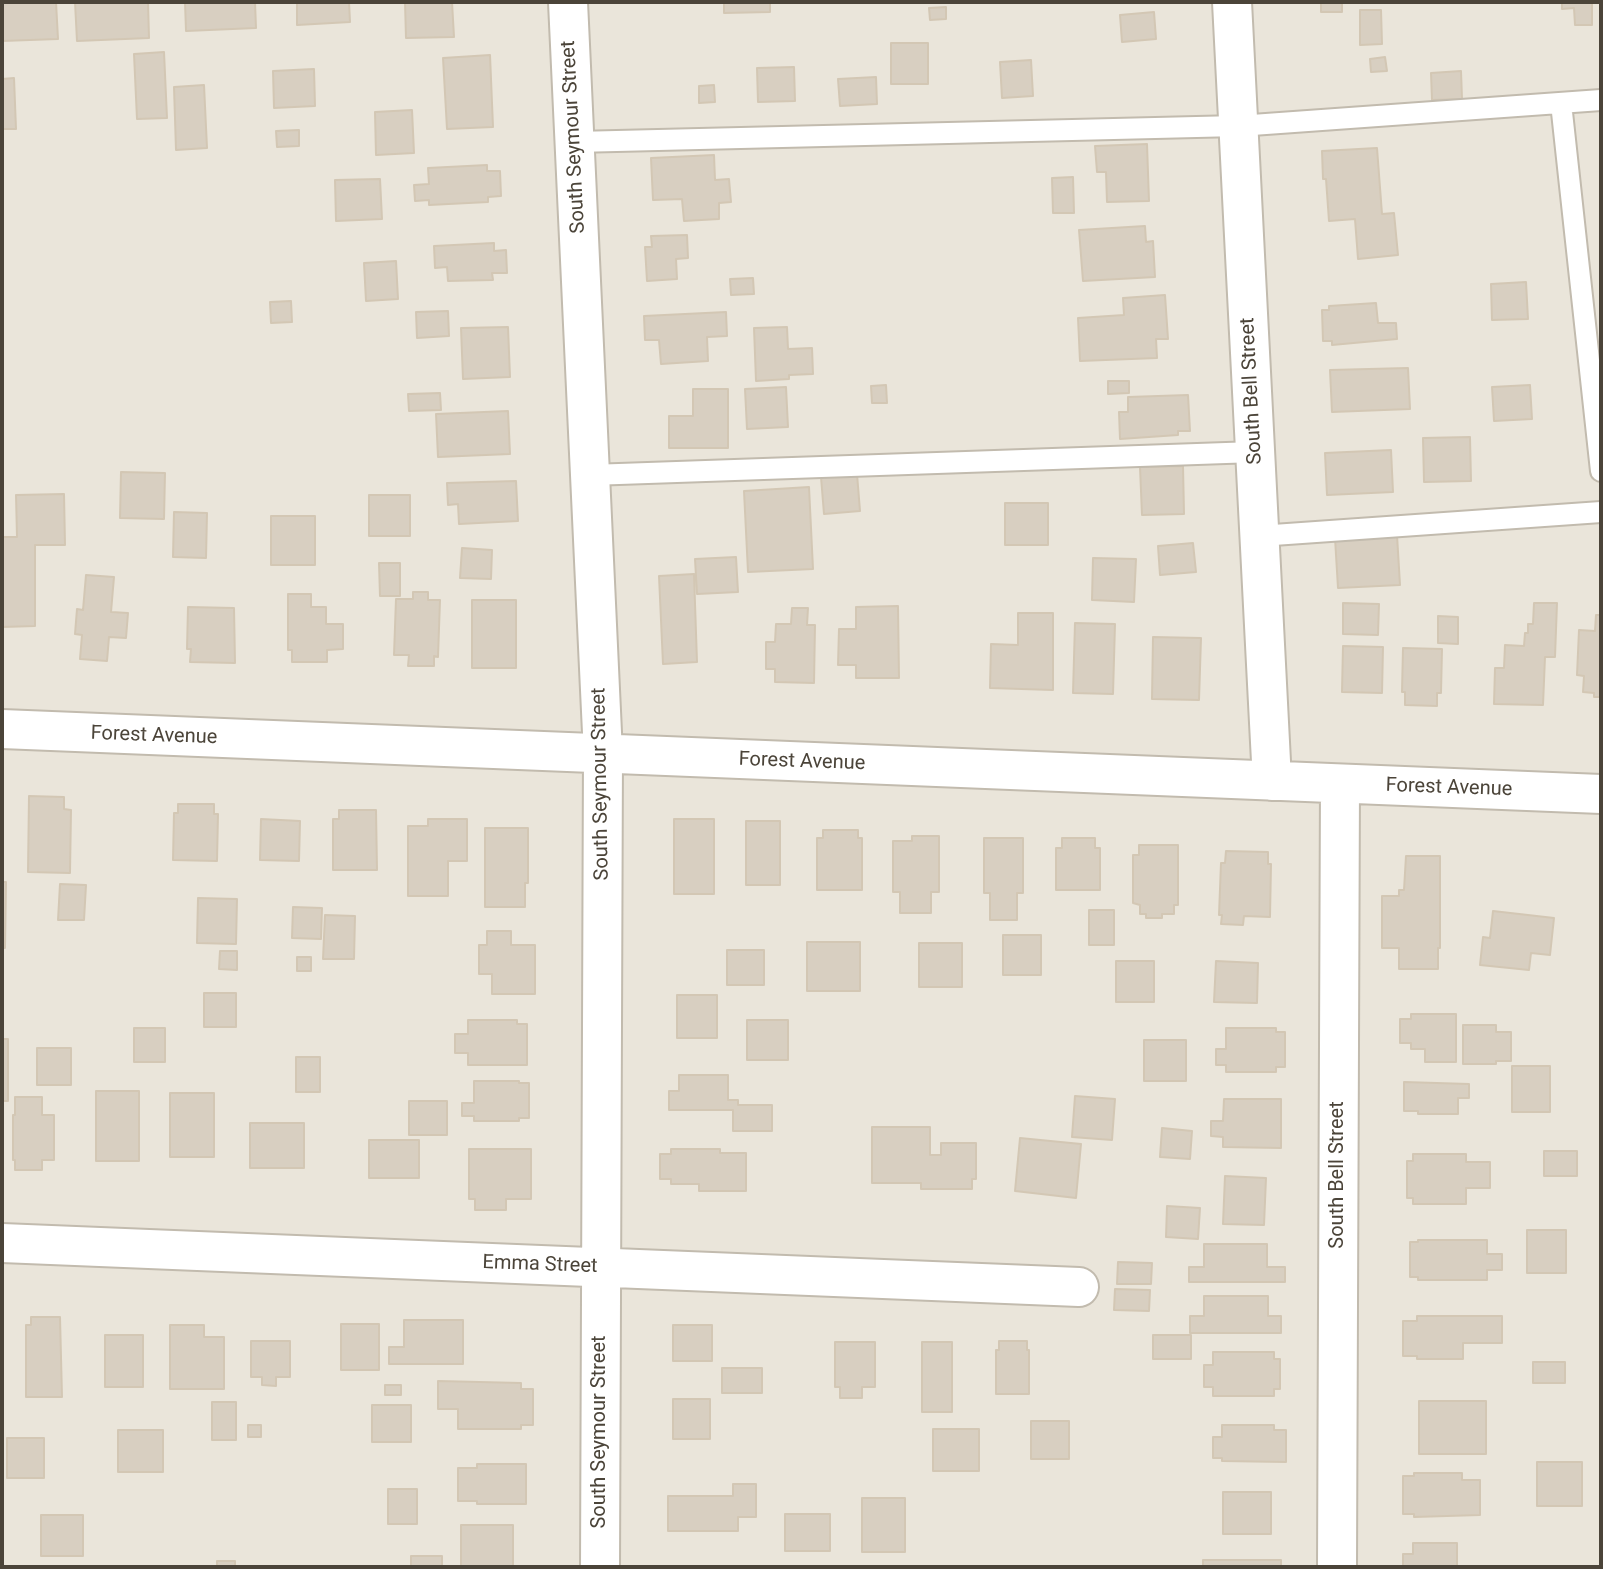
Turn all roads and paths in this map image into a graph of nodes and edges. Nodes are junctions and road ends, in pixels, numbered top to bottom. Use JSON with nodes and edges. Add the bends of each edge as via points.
{"nodes":[{"id":1,"x":568,"y":2,"type":"edge"},
{"id":2,"x":1232,"y":2,"type":"edge"},
{"id":3,"x":1601,"y":100,"type":"edge"},
{"id":4,"x":1561,"y":103,"type":"junction"},
{"id":5,"x":1238,"y":126,"type":"junction"},
{"id":6,"x":575,"y":142,"type":"junction"},
{"id":7,"x":1255,"y":452,"type":"junction"},
{"id":8,"x":1601,"y":471,"type":"edge"},
{"id":9,"x":590,"y":475,"type":"junction"},
{"id":10,"x":1601,"y":512,"type":"edge"},
{"id":11,"x":1259,"y":536,"type":"junction"},
{"id":12,"x":2,"y":729,"type":"edge"},
{"id":13,"x":603,"y":754,"type":"junction"},
{"id":14,"x":1272,"y":781,"type":"junction"},
{"id":15,"x":1340,"y":784,"type":"junction"},
{"id":16,"x":1601,"y":794,"type":"edge"},
{"id":17,"x":2,"y":1243,"type":"edge"},
{"id":18,"x":601,"y":1267,"type":"junction"},
{"id":19,"x":1079,"y":1287,"type":"dead end"},
{"id":20,"x":600,"y":1567,"type":"edge"},
{"id":21,"x":1337,"y":1567,"type":"edge"}],
"edges":[{"from":1,"to":6,"type":"street","name":"South Seymour Street"},
{"from":2,"to":5,"type":"street","name":"South Bell Street"},
{"from":3,"to":4,"type":"lane"},
{"from":4,"to":5,"type":"lane"},
{"from":4,"to":8,"type":"lane"},
{"from":5,"to":6,"type":"lane"},
{"from":5,"to":7,"type":"street","name":"South Bell Street"},
{"from":6,"to":9,"type":"street","name":"South Seymour Street"},
{"from":7,"to":9,"type":"lane"},
{"from":7,"to":11,"type":"street","name":"South Bell Street"},
{"from":9,"to":13,"type":"street","name":"South Seymour Street"},
{"from":10,"to":11,"type":"lane"},
{"from":11,"to":14,"type":"street","name":"South Bell Street"},
{"from":12,"to":13,"type":"street","name":"Forest Avenue"},
{"from":13,"to":14,"type":"street","name":"Forest Avenue"},
{"from":13,"to":18,"type":"street","name":"South Seymour Street"},
{"from":14,"to":15,"type":"street","name":"Forest Avenue"},
{"from":15,"to":16,"type":"street","name":"Forest Avenue"},
{"from":15,"to":21,"type":"street","name":"South Bell Street"},
{"from":17,"to":18,"type":"street","name":"Emma Street"},
{"from":18,"to":19,"type":"street","name":"Emma Street"},
{"from":18,"to":20,"type":"street","name":"South Seymour Street"}]}
